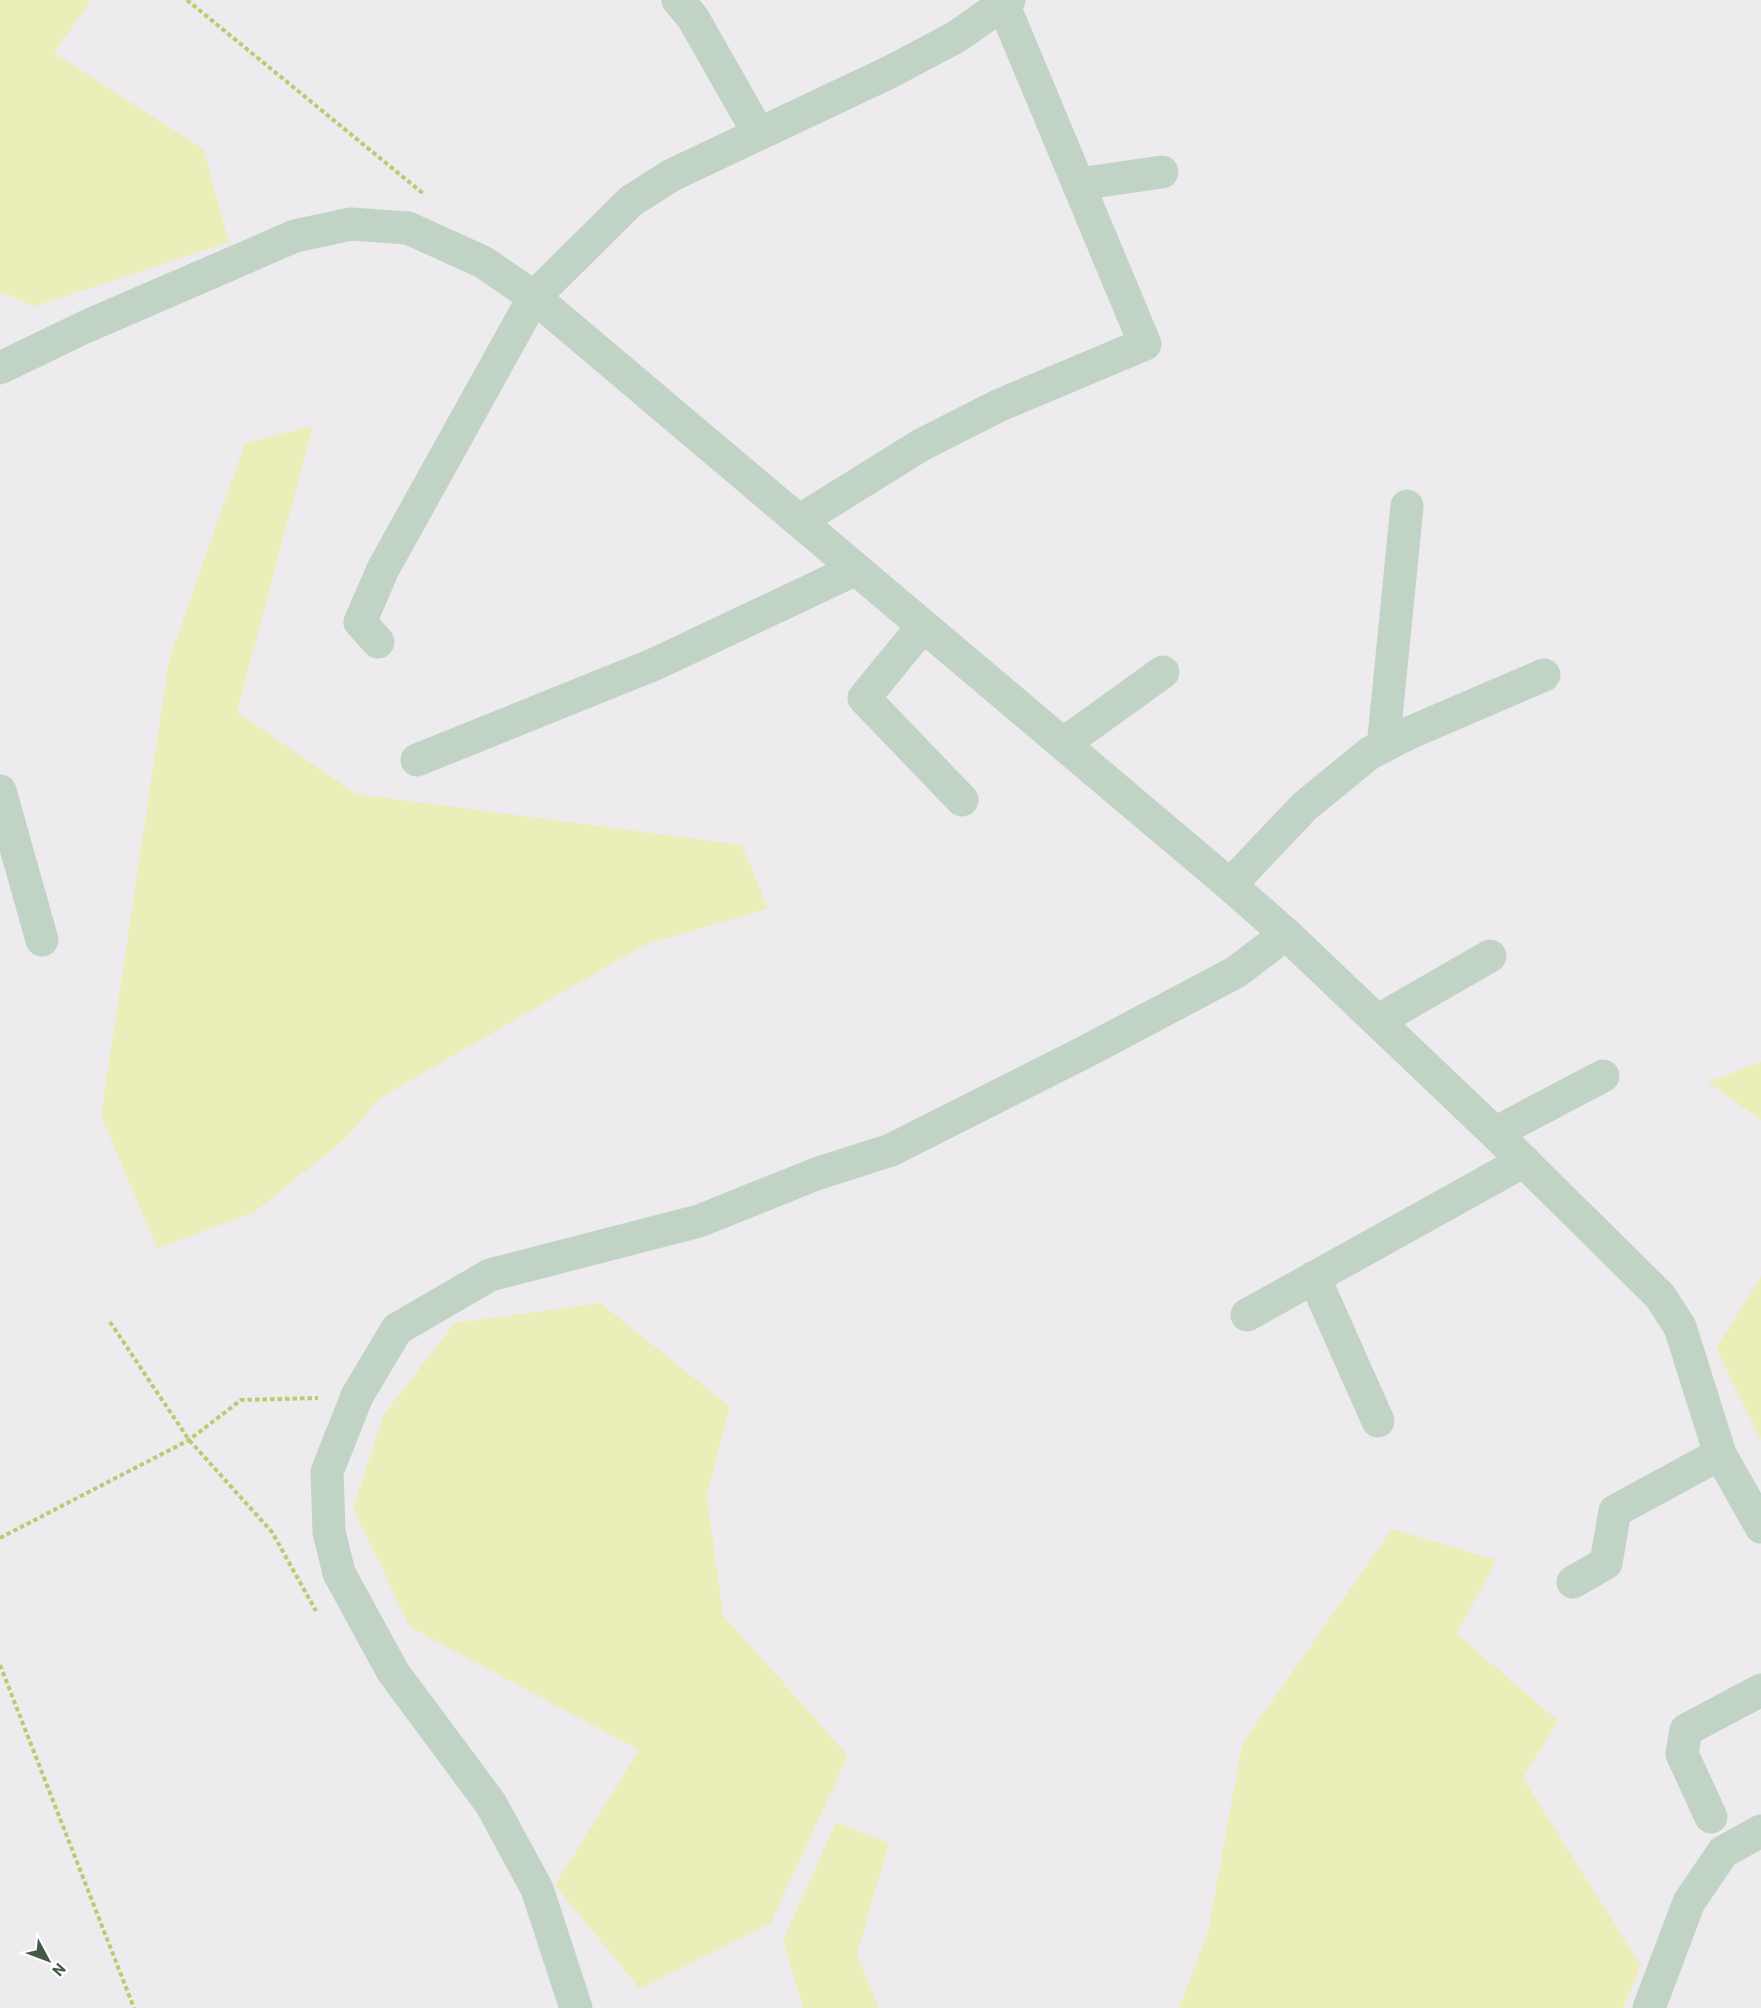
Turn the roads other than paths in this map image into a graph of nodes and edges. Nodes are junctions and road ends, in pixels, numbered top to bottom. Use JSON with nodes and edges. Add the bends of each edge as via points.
{"nodes":[{"id":1,"x":678,"y":0,"type":"edge"},
{"id":2,"x":1007,"y":3,"type":"edge"},
{"id":3,"x":759,"y":134,"type":"junction"},
{"id":4,"x":1162,"y":172,"type":"dead end"},
{"id":5,"x":1078,"y":184,"type":"junction"},
{"id":6,"x":534,"y":297,"type":"junction"},
{"id":7,"x":0,"y":368,"type":"edge"},
{"id":8,"x":1407,"y":506,"type":"dead end"},
{"id":9,"x":799,"y":521,"type":"junction"},
{"id":10,"x":856,"y":569,"type":"junction"},
{"id":11,"x":923,"y":626,"type":"junction"},
{"id":12,"x":378,"y":642,"type":"dead end"},
{"id":13,"x":1163,"y":672,"type":"dead end"},
{"id":14,"x":1544,"y":675,"type":"dead end"},
{"id":15,"x":1063,"y":744,"type":"junction"},
{"id":16,"x":1383,"y":747,"type":"junction"},
{"id":17,"x":417,"y":760,"type":"dead end"},
{"id":18,"x":0,"y":791,"type":"edge"},
{"id":19,"x":962,"y":800,"type":"dead end"},
{"id":20,"x":1230,"y":885,"type":"junction"},
{"id":21,"x":1286,"y":934,"type":"junction"},
{"id":22,"x":42,"y":940,"type":"dead end"},
{"id":23,"x":1490,"y":956,"type":"dead end"},
{"id":24,"x":1377,"y":1021,"type":"junction"},
{"id":25,"x":1603,"y":1076,"type":"dead end"},
{"id":26,"x":1495,"y":1133,"type":"junction"},
{"id":27,"x":1524,"y":1161,"type":"junction"},
{"id":28,"x":1314,"y":1277,"type":"junction"},
{"id":29,"x":1247,"y":1315,"type":"dead end"},
{"id":30,"x":1378,"y":1421,"type":"dead end"},
{"id":31,"x":1720,"y":1454,"type":"junction"},
{"id":32,"x":1761,"y":1527,"type":"edge"},
{"id":33,"x":1573,"y":1582,"type":"dead end"},
{"id":34,"x":1761,"y":1690,"type":"edge"},
{"id":35,"x":1711,"y":1818,"type":"dead end"},
{"id":36,"x":1761,"y":1831,"type":"edge"},
{"id":37,"x":576,"y":2008,"type":"edge"},
{"id":38,"x":1649,"y":2008,"type":"edge"}],
"edges":[{"from":1,"to":3,"type":"street","via":[[693,18]]},
{"from":2,"to":3,"type":"street","via":[[956,37],[890,72]]},
{"from":2,"to":5,"type":"street"},
{"from":3,"to":6,"type":"street","via":[[672,175],[631,201]]},
{"from":4,"to":5,"type":"street"},
{"from":5,"to":9,"type":"street","via":[[1145,344],[1000,405],[921,445]]},
{"from":6,"to":7,"type":"street","via":[[483,261],[408,228],[351,224],[295,236]]},
{"from":6,"to":9,"type":"street"},
{"from":6,"to":12,"type":"street","via":[[382,569],[360,622]]},
{"from":8,"to":16,"type":"street"},
{"from":9,"to":10,"type":"street"},
{"from":10,"to":11,"type":"street"},
{"from":10,"to":17,"type":"street","via":[[655,664]]},
{"from":11,"to":15,"type":"street"},
{"from":11,"to":19,"type":"street","via":[[864,698]]},
{"from":13,"to":15,"type":"street"},
{"from":14,"to":16,"type":"street"},
{"from":15,"to":20,"type":"street"},
{"from":16,"to":20,"type":"street","via":[[1370,753],[1305,806]]},
{"from":18,"to":22,"type":"street"},
{"from":20,"to":21,"type":"street"},
{"from":21,"to":24,"type":"street"},
{"from":21,"to":37,"type":"street","via":[[1236,972],[891,1150],[816,1174],[699,1221],[490,1275],[397,1329],[357,1396],[327,1472],[329,1532],[339,1573],[393,1672],[490,1804],[532,1880]]},
{"from":23,"to":24,"type":"street"},
{"from":24,"to":26,"type":"street"},
{"from":25,"to":26,"type":"street"},
{"from":26,"to":27,"type":"street"},
{"from":27,"to":28,"type":"street"},
{"from":27,"to":31,"type":"street","via":[[1660,1296],[1680,1327]]},
{"from":28,"to":29,"type":"street"},
{"from":28,"to":30,"type":"street"},
{"from":31,"to":32,"type":"street"},
{"from":31,"to":33,"type":"street","via":[[1615,1511],[1606,1563]]},
{"from":34,"to":35,"type":"street","via":[[1686,1730],[1682,1754]]},
{"from":36,"to":38,"type":"street","via":[[1723,1852],[1689,1902]]}]}
